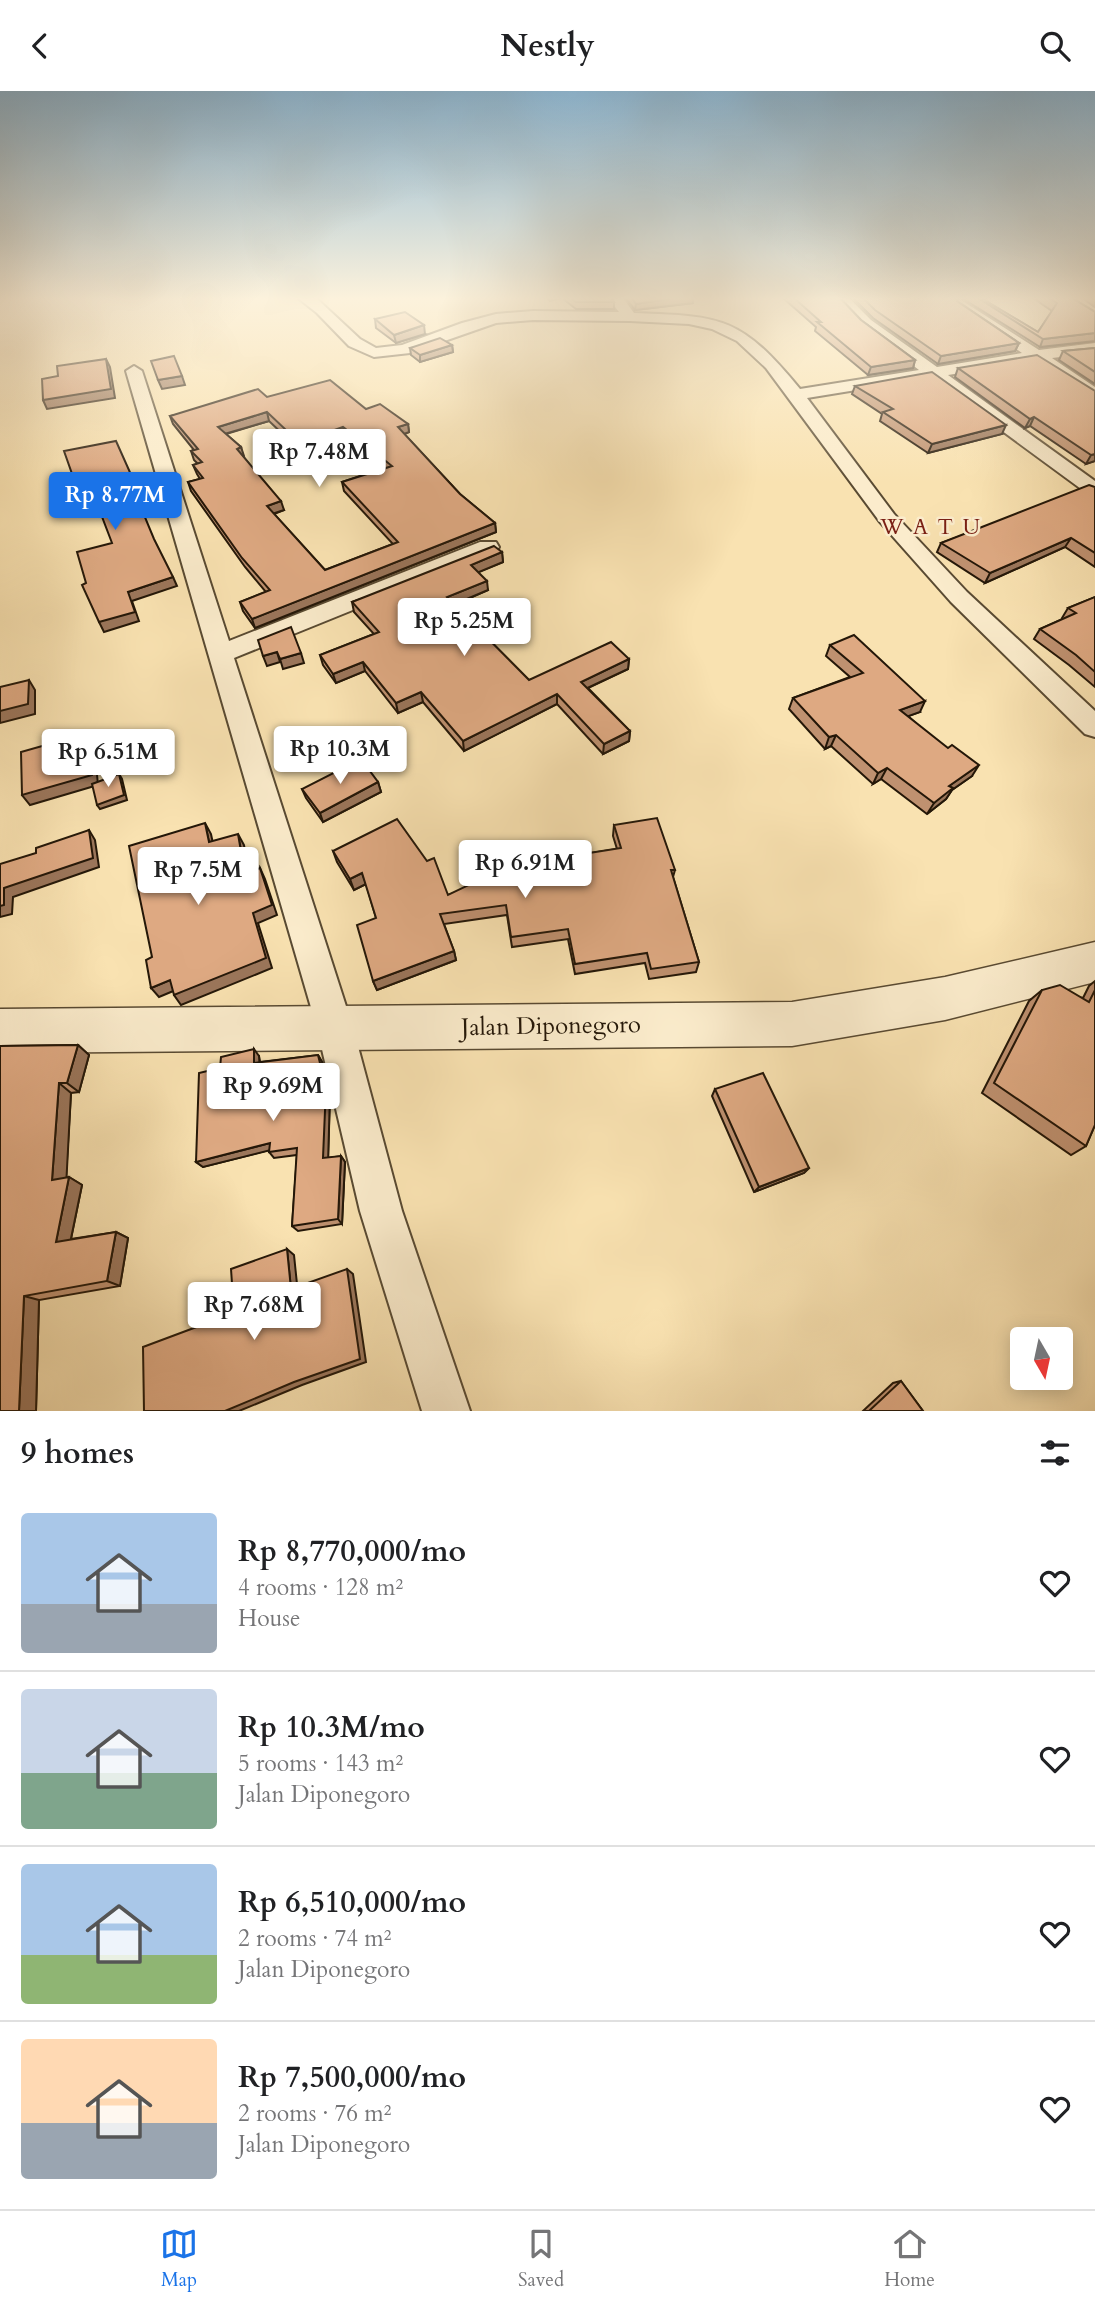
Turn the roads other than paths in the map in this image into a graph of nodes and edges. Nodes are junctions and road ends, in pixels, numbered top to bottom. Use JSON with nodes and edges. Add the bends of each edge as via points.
{"nodes":[{"id":1,"x":764,"y":360,"type":"edge"},
{"id":2,"x":916,"y":360,"type":"edge"},
{"id":3,"x":1010,"y":360,"type":"edge"},
{"id":4,"x":1045,"y":360,"type":"edge"},
{"id":5,"x":134,"y":371,"type":"dead end"},
{"id":6,"x":933,"y":372,"type":"junction"},
{"id":7,"x":796,"y":395,"type":"junction"},
{"id":8,"x":1095,"y":395,"type":"edge"},
{"id":9,"x":1095,"y":490,"type":"edge"},
{"id":10,"x":488,"y":547,"type":"edge"},
{"id":11,"x":221,"y":654,"type":"junction"},
{"id":12,"x":1095,"y":727,"type":"edge"},
{"id":13,"x":1095,"y":962,"type":"edge"},
{"id":14,"x":335,"y":1028,"type":"junction"},
{"id":15,"x":0,"y":1031,"type":"edge"},
{"id":16,"x":446,"y":1411,"type":"edge"}],
"edges":[{"from":1,"to":7,"type":"street"},
{"from":2,"to":6,"type":"street"},
{"from":3,"to":6,"type":"street"},
{"from":4,"to":8,"type":"street"},
{"from":5,"to":11,"type":"street"},
{"from":6,"to":7,"type":"street"},
{"from":6,"to":9,"type":"street"},
{"from":7,"to":12,"type":"street","via":[[887,518],[960,597]]},
{"from":10,"to":11,"type":"street"},
{"from":11,"to":14,"type":"street"},
{"from":13,"to":14,"type":"street","name":"Jalan Diponegoro","via":[[1001,988],[792,1024]]},
{"from":14,"to":15,"type":"street","name":"Jalan Diponegoro"},
{"from":14,"to":16,"type":"street","via":[[381,1211]]}]}
